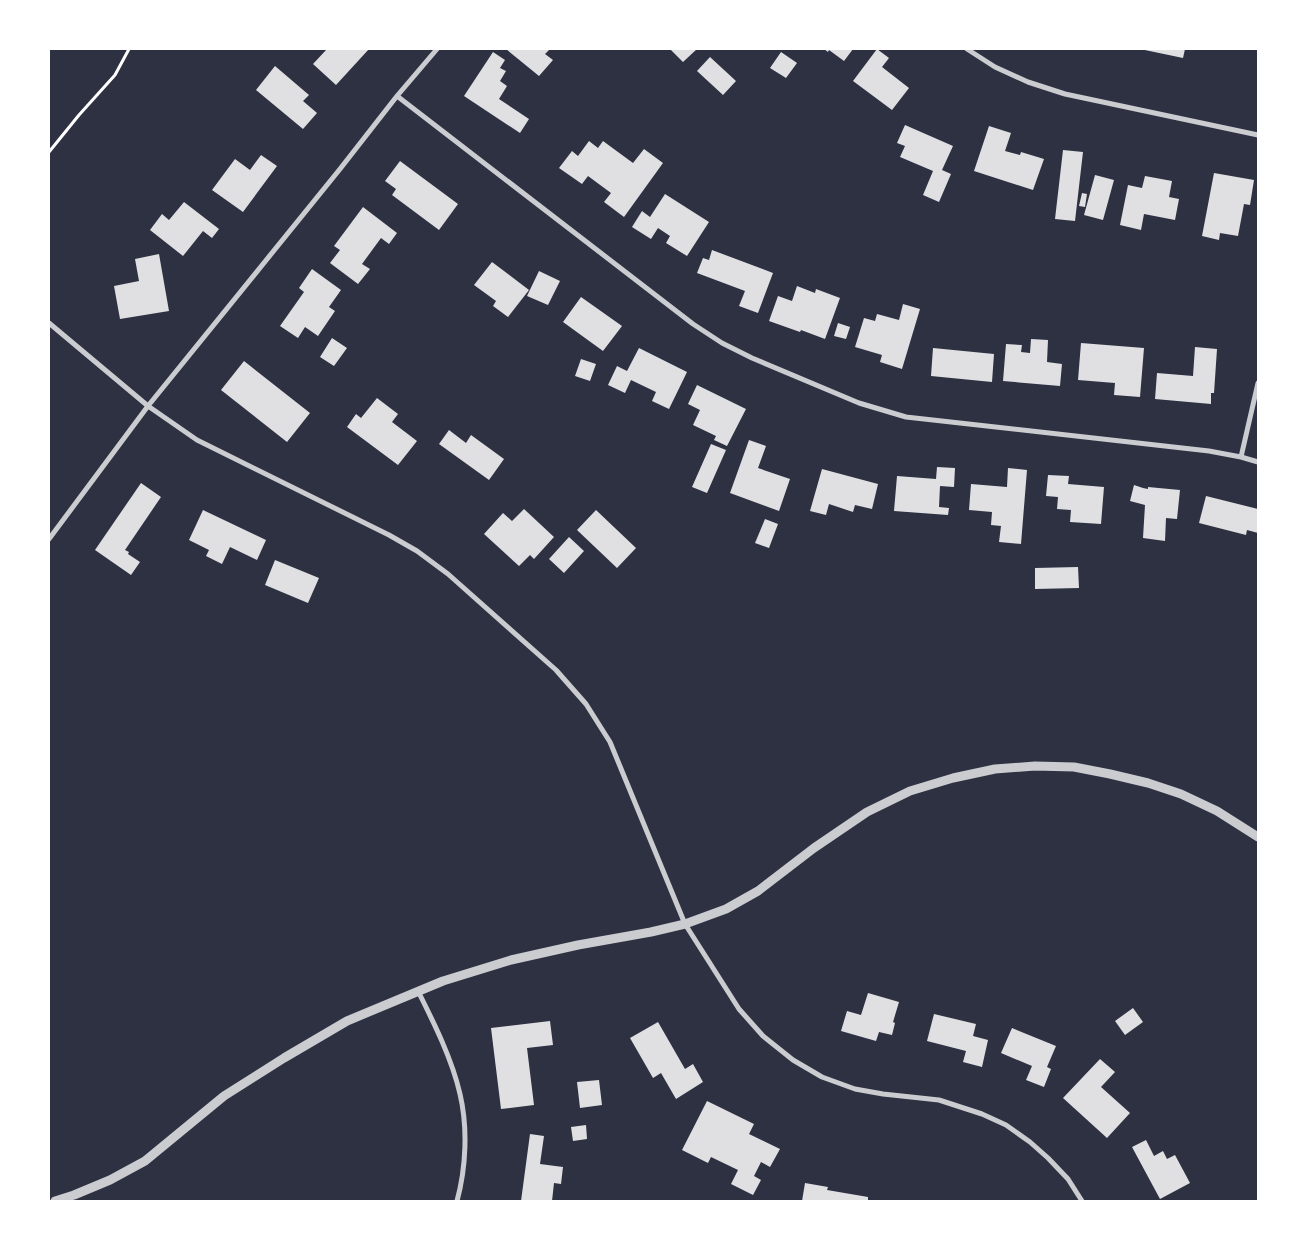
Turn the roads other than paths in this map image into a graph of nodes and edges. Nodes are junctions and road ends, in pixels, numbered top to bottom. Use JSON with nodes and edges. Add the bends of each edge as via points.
{"nodes":[{"id":1,"x":437,"y":49,"type":"edge"},
{"id":2,"x":967,"y":49,"type":"edge"},
{"id":3,"x":397,"y":96,"type":"junction"},
{"id":4,"x":1258,"y":135,"type":"edge"},
{"id":5,"x":49,"y":323,"type":"edge"},
{"id":6,"x":1258,"y":383,"type":"edge"},
{"id":7,"x":148,"y":406,"type":"junction"},
{"id":8,"x":1241,"y":456,"type":"junction"},
{"id":9,"x":1258,"y":462,"type":"edge"},
{"id":10,"x":49,"y":539,"type":"edge"},
{"id":11,"x":1258,"y":837,"type":"edge"},
{"id":12,"x":685,"y":924,"type":"junction"},
{"id":13,"x":418,"y":991,"type":"junction"},
{"id":14,"x":55,"y":1201,"type":"edge"},
{"id":15,"x":457,"y":1201,"type":"edge"},
{"id":16,"x":1082,"y":1201,"type":"edge"}],
"edges":[{"from":1,"to":3,"type":"street"},
{"from":2,"to":4,"type":"street","via":[[995,67],[1065,94]]},
{"from":3,"to":7,"type":"street"},
{"from":3,"to":8,"type":"street","via":[[693,324],[752,358],[859,403],[906,417]]},
{"from":5,"to":7,"type":"street"},
{"from":6,"to":8,"type":"street"},
{"from":7,"to":10,"type":"street"},
{"from":7,"to":12,"type":"street","via":[[197,440],[417,551],[448,574],[556,670],[586,704],[610,742]]},
{"from":8,"to":9,"type":"street"},
{"from":11,"to":12,"type":"street","via":[[1217,811],[1148,783],[1074,768],[995,769],[910,791],[867,812],[758,891],[726,909]]},
{"from":12,"to":13,"type":"street","via":[[511,960]]},
{"from":12,"to":16,"type":"street","via":[[739,1010],[762,1036],[793,1060],[822,1077],[855,1089],[939,1100],[982,1114],[1030,1142],[1068,1179]]},
{"from":13,"to":14,"type":"street","via":[[347,1021],[284,1058],[224,1096],[145,1161],[74,1196]]},
{"from":13,"to":15,"type":"street","via":[[453,1068],[461,1096],[466,1138]]}]}
